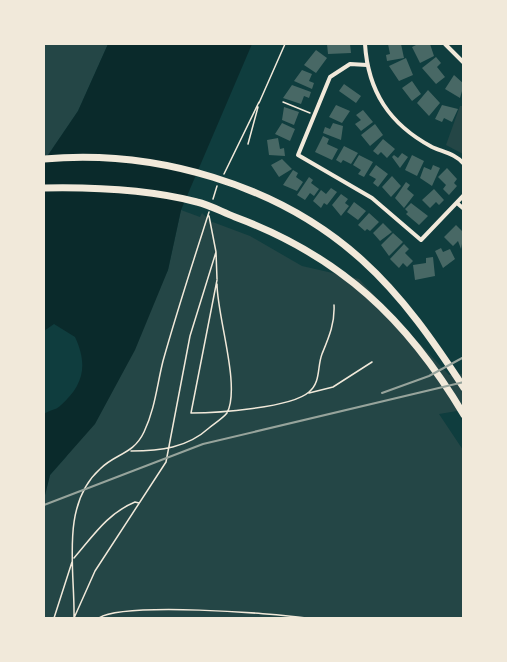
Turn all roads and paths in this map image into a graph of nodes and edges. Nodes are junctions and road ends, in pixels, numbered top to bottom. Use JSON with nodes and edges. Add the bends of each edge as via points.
{"nodes":[{"id":1,"x":285,"y":44,"type":"edge"},
{"id":2,"x":365,"y":44,"type":"edge"},
{"id":3,"x":445,"y":44,"type":"edge"},
{"id":4,"x":464,"y":63,"type":"edge"},
{"id":5,"x":367,"y":65,"type":"junction"},
{"id":6,"x":259,"y":102,"type":"junction"},
{"id":7,"x":283,"y":102,"type":"dead end"},
{"id":8,"x":314,"y":115,"type":"junction"},
{"id":9,"x":248,"y":144,"type":"dead end"},
{"id":10,"x":44,"y":159,"type":"edge"},
{"id":11,"x":464,"y":164,"type":"edge"},
{"id":12,"x":44,"y":188,"type":"edge"},
{"id":13,"x":464,"y":195,"type":"edge"},
{"id":14,"x":457,"y":203,"type":"junction"},
{"id":15,"x":464,"y":209,"type":"edge"},
{"id":16,"x":208,"y":215,"type":"junction"},
{"id":17,"x":216,"y":252,"type":"junction"},
{"id":18,"x":217,"y":280,"type":"junction"},
{"id":19,"x":334,"y":305,"type":"dead end"},
{"id":20,"x":372,"y":362,"type":"dead end"},
{"id":21,"x":464,"y":388,"type":"edge"},
{"id":22,"x":309,"y":393,"type":"junction"},
{"id":23,"x":227,"y":413,"type":"junction"},
{"id":24,"x":464,"y":415,"type":"edge"},
{"id":25,"x":168,"y":449,"type":"junction"},
{"id":26,"x":131,"y":451,"type":"junction"},
{"id":27,"x":140,"y":503,"type":"junction"},
{"id":28,"x":73,"y":559,"type":"junction"},
{"id":29,"x":54,"y":618,"type":"edge"},
{"id":30,"x":74,"y":618,"type":"edge"},
{"id":31,"x":99,"y":618,"type":"edge"},
{"id":32,"x":306,"y":618,"type":"edge"}],
"edges":[{"from":1,"to":6,"type":"path"},
{"from":2,"to":5,"type":"street"},
{"from":3,"to":4,"type":"street"},
{"from":5,"to":8,"type":"street","via":[[350,64],[333,73]]},
{"from":5,"to":11,"type":"street","via":[[382,106],[398,123]]},
{"from":6,"to":9,"type":"path"},
{"from":6,"to":16,"type":"path","via":[[217,187]]},
{"from":7,"to":8,"type":"path"},
{"from":8,"to":14,"type":"street","via":[[297,155],[372,198],[421,240]]},
{"from":10,"to":21,"type":"highway","via":[[136,160],[202,174],[264,196],[310,221],[362,260],[413,315]]},
{"from":12,"to":24,"type":"highway","via":[[149,192],[199,202],[295,243],[335,268],[406,331]]},
{"from":13,"to":14,"type":"street"},
{"from":14,"to":15,"type":"street"},
{"from":16,"to":17,"type":"path"},
{"from":16,"to":26,"type":"path","via":[[186,279],[155,401],[144,432]]},
{"from":17,"to":18,"type":"path"},
{"from":17,"to":25,"type":"path","via":[[190,336]]},
{"from":18,"to":23,"type":"path","via":[[217,305],[232,387]]},
{"from":18,"to":23,"type":"path","via":[[191,413]]},
{"from":19,"to":22,"type":"path","via":[[334,322],[320,359],[319,378]]},
{"from":20,"to":22,"type":"path","via":[[333,387]]},
{"from":22,"to":23,"type":"path"},
{"from":23,"to":25,"type":"path","via":[[198,439]]},
{"from":25,"to":26,"type":"path"},
{"from":25,"to":27,"type":"path","via":[[161,471]]},
{"from":26,"to":28,"type":"path","via":[[100,468],[86,484],[77,506]]},
{"from":27,"to":28,"type":"path","via":[[119,508]]},
{"from":27,"to":30,"type":"path","via":[[95,571]]},
{"from":28,"to":29,"type":"path"},
{"from":28,"to":30,"type":"path"},
{"from":31,"to":32,"type":"lane","via":[[121,611],[241,611]]}]}
